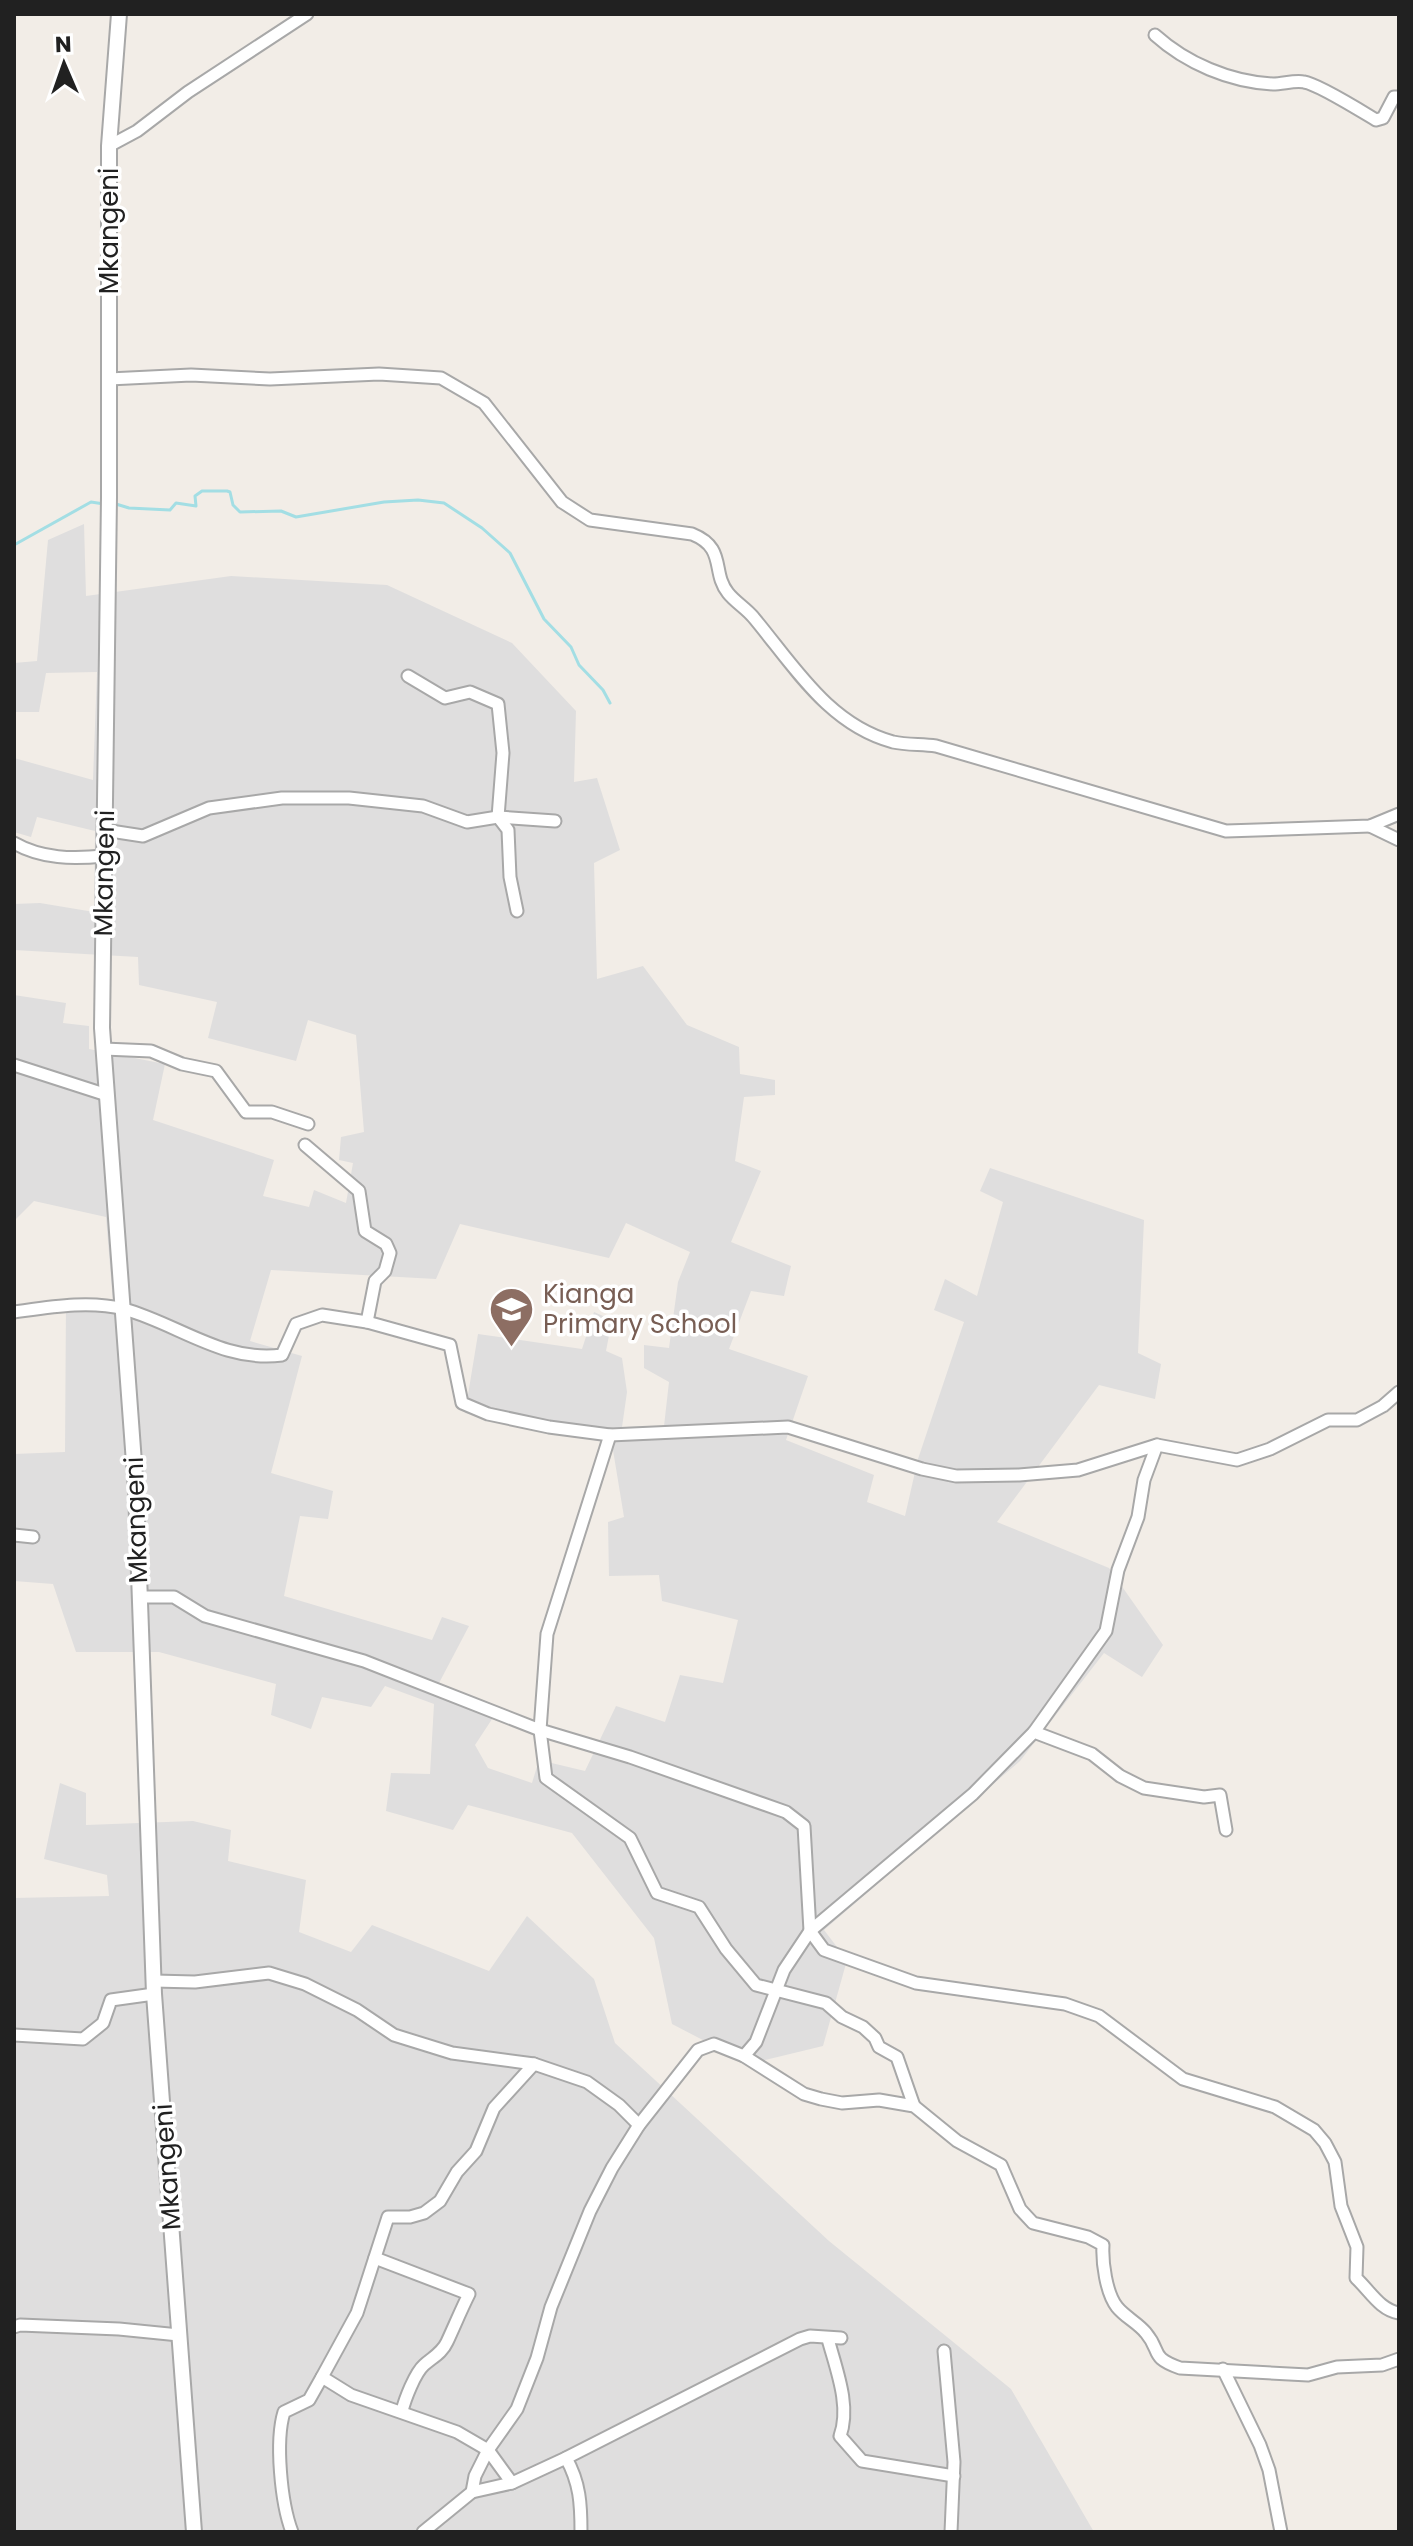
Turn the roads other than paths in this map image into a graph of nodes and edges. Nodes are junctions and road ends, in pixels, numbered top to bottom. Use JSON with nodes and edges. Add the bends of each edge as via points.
{"nodes":[{"id":1,"x":119,"y":14,"type":"edge"},
{"id":2,"x":307,"y":14,"type":"edge"},
{"id":3,"x":1155,"y":35,"type":"dead end"},
{"id":4,"x":1399,"y":97,"type":"edge"},
{"id":5,"x":109,"y":146,"type":"junction"},
{"id":6,"x":109,"y":379,"type":"junction"},
{"id":7,"x":408,"y":676,"type":"dead end"},
{"id":8,"x":1399,"y":814,"type":"edge"},
{"id":9,"x":498,"y":817,"type":"junction"},
{"id":10,"x":555,"y":821,"type":"dead end"},
{"id":11,"x":1370,"y":826,"type":"junction"},
{"id":12,"x":104,"y":830,"type":"junction"},
{"id":13,"x":1399,"y":840,"type":"edge"},
{"id":14,"x":14,"y":843,"type":"edge"},
{"id":15,"x":104,"y":856,"type":"junction"},
{"id":16,"x":517,"y":911,"type":"dead end"},
{"id":17,"x":104,"y":1049,"type":"junction"},
{"id":18,"x":14,"y":1065,"type":"edge"},
{"id":19,"x":107,"y":1095,"type":"junction"},
{"id":20,"x":308,"y":1124,"type":"dead end"},
{"id":21,"x":305,"y":1145,"type":"dead end"},
{"id":22,"x":124,"y":1309,"type":"junction"},
{"id":23,"x":14,"y":1312,"type":"edge"},
{"id":24,"x":367,"y":1322,"type":"junction"},
{"id":25,"x":1399,"y":1392,"type":"edge"},
{"id":26,"x":610,"y":1435,"type":"junction"},
{"id":27,"x":1157,"y":1445,"type":"junction"},
{"id":28,"x":14,"y":1535,"type":"edge"},
{"id":29,"x":33,"y":1537,"type":"dead end"},
{"id":30,"x":140,"y":1597,"type":"junction"},
{"id":31,"x":540,"y":1730,"type":"junction"},
{"id":32,"x":1034,"y":1732,"type":"junction"},
{"id":33,"x":1226,"y":1830,"type":"dead end"},
{"id":34,"x":810,"y":1931,"type":"junction"},
{"id":35,"x":154,"y":1988,"type":"junction"},
{"id":36,"x":775,"y":1990,"type":"junction"},
{"id":37,"x":14,"y":2035,"type":"edge"},
{"id":38,"x":744,"y":2056,"type":"junction"},
{"id":39,"x":534,"y":2064,"type":"junction"},
{"id":40,"x":914,"y":2106,"type":"junction"},
{"id":41,"x":639,"y":2125,"type":"junction"},
{"id":42,"x":375,"y":2258,"type":"junction"},
{"id":43,"x":1399,"y":2313,"type":"edge"},
{"id":44,"x":14,"y":2327,"type":"edge"},
{"id":45,"x":179,"y":2335,"type":"junction"},
{"id":46,"x":841,"y":2338,"type":"dead end"},
{"id":47,"x":828,"y":2339,"type":"junction"},
{"id":48,"x":944,"y":2351,"type":"dead end"},
{"id":49,"x":1399,"y":2359,"type":"edge"},
{"id":50,"x":1223,"y":2369,"type":"junction"},
{"id":51,"x":322,"y":2377,"type":"junction"},
{"id":52,"x":402,"y":2411,"type":"junction"},
{"id":53,"x":488,"y":2450,"type":"junction"},
{"id":54,"x":566,"y":2458,"type":"junction"},
{"id":55,"x":954,"y":2476,"type":"junction"},
{"id":56,"x":512,"y":2483,"type":"junction"},
{"id":57,"x":472,"y":2492,"type":"junction"},
{"id":58,"x":425,"y":2531,"type":"edge"},
{"id":59,"x":194,"y":2532,"type":"edge"},
{"id":60,"x":292,"y":2532,"type":"edge"},
{"id":61,"x":581,"y":2532,"type":"edge"},
{"id":62,"x":951,"y":2532,"type":"edge"},
{"id":63,"x":1281,"y":2532,"type":"edge"}],
"edges":[{"from":1,"to":5,"type":"street","name":"Mkangeni"},
{"from":2,"to":5,"type":"street"},
{"from":3,"to":4,"type":"street","via":[[1176,55],[1219,73],[1273,84],[1305,82],[1376,120]]},
{"from":5,"to":6,"type":"street","name":"Mkangeni"},
{"from":6,"to":11,"type":"street","via":[[379,374],[441,378],[484,403],[572,510],[590,520],[705,539],[717,558],[726,591],[817,694],[851,724],[894,742],[936,746],[1226,831]]},
{"from":6,"to":12,"type":"street","name":"Mkangeni"},
{"from":7,"to":9,"type":"street","via":[[445,698],[470,692],[498,704],[503,753]]},
{"from":8,"to":11,"type":"street"},
{"from":9,"to":10,"type":"street"},
{"from":9,"to":12,"type":"street","via":[[467,822],[423,806],[282,798],[209,808],[143,836]]},
{"from":9,"to":16,"type":"street","via":[[508,830]]},
{"from":11,"to":13,"type":"street"},
{"from":12,"to":15,"type":"street","name":"Mkangeni"},
{"from":14,"to":15,"type":"street","via":[[50,856]]},
{"from":15,"to":17,"type":"street","name":"Mkangeni"},
{"from":17,"to":19,"type":"street","name":"Mkangeni"},
{"from":17,"to":20,"type":"street","via":[[151,1051],[216,1071],[246,1112],[272,1112]]},
{"from":18,"to":19,"type":"street"},
{"from":19,"to":22,"type":"street","name":"Mkangeni"},
{"from":21,"to":24,"type":"street","via":[[359,1191],[365,1231],[386,1244],[390,1253],[385,1271],[375,1281]]},
{"from":22,"to":23,"type":"street","via":[[69,1304]]},
{"from":22,"to":24,"type":"street","via":[[207,1344],[260,1358],[282,1355],[296,1324],[322,1315]]},
{"from":22,"to":30,"type":"street","name":"Mkangeni"},
{"from":24,"to":26,"type":"street","via":[[450,1345],[462,1403],[534,1424]]},
{"from":25,"to":27,"type":"street","via":[[1357,1420],[1328,1420],[1237,1460]]},
{"from":26,"to":27,"type":"street","via":[[788,1427],[956,1476],[1078,1470]]},
{"from":26,"to":31,"type":"street","via":[[547,1634]]},
{"from":27,"to":32,"type":"street","via":[[1118,1570],[1106,1631]]},
{"from":28,"to":29,"type":"street"},
{"from":30,"to":31,"type":"street","via":[[174,1597],[205,1616],[364,1661]]},
{"from":30,"to":35,"type":"street","name":"Mkangeni"},
{"from":31,"to":34,"type":"street","via":[[786,1812],[804,1826]]},
{"from":31,"to":36,"type":"street","via":[[546,1778],[630,1838],[657,1893],[699,1907],[756,1985]]},
{"from":32,"to":33,"type":"street","via":[[1092,1754],[1144,1788],[1220,1795]]},
{"from":32,"to":34,"type":"street","via":[[973,1794]]},
{"from":34,"to":36,"type":"street"},
{"from":34,"to":43,"type":"street","via":[[824,1950],[916,1983],[1065,2004],[1099,2016],[1183,2079],[1275,2107],[1314,2130],[1335,2162],[1341,2206],[1357,2247],[1356,2278],[1380,2305]]},
{"from":35,"to":37,"type":"street","via":[[111,2000],[103,2023],[83,2039]]},
{"from":35,"to":39,"type":"street","via":[[269,1973],[305,1984],[394,2035],[452,2053]]},
{"from":35,"to":45,"type":"street","name":"Mkangeni"},
{"from":36,"to":38,"type":"street","via":[[756,2042]]},
{"from":36,"to":40,"type":"street","via":[[826,2003],[863,2027],[879,2047],[897,2057]]},
{"from":38,"to":40,"type":"street","via":[[821,2099]]},
{"from":38,"to":41,"type":"street","via":[[714,2044],[698,2050]]},
{"from":39,"to":41,"type":"street","via":[[587,2082]]},
{"from":39,"to":42,"type":"street","via":[[494,2108],[476,2151],[440,2201],[424,2213],[388,2217]]},
{"from":40,"to":50,"type":"street","via":[[957,2141],[1001,2165],[1020,2209],[1033,2223],[1103,2245],[1102,2267],[1115,2306],[1149,2336],[1164,2363]]},
{"from":41,"to":53,"type":"street","via":[[590,2211],[517,2409]]},
{"from":42,"to":51,"type":"street","via":[[357,2313]]},
{"from":42,"to":52,"type":"street","via":[[469,2294],[447,2341],[422,2366]]},
{"from":44,"to":45,"type":"street"},
{"from":45,"to":59,"type":"street","name":"Mkangeni"},
{"from":46,"to":47,"type":"street"},
{"from":47,"to":54,"type":"street","via":[[800,2339]]},
{"from":47,"to":55,"type":"street","via":[[846,2416],[840,2436],[862,2461]]},
{"from":48,"to":55,"type":"street"},
{"from":49,"to":50,"type":"street","via":[[1308,2375]]},
{"from":50,"to":63,"type":"street","via":[[1269,2470]]},
{"from":51,"to":52,"type":"street","via":[[351,2395]]},
{"from":51,"to":60,"type":"street","via":[[309,2400],[284,2412],[279,2426],[284,2510]]},
{"from":52,"to":53,"type":"street"},
{"from":53,"to":56,"type":"street"},
{"from":53,"to":57,"type":"street"},
{"from":54,"to":56,"type":"street"},
{"from":54,"to":61,"type":"street","via":[[580,2492]]},
{"from":55,"to":62,"type":"street"},
{"from":56,"to":57,"type":"street"},
{"from":57,"to":58,"type":"street"}]}
